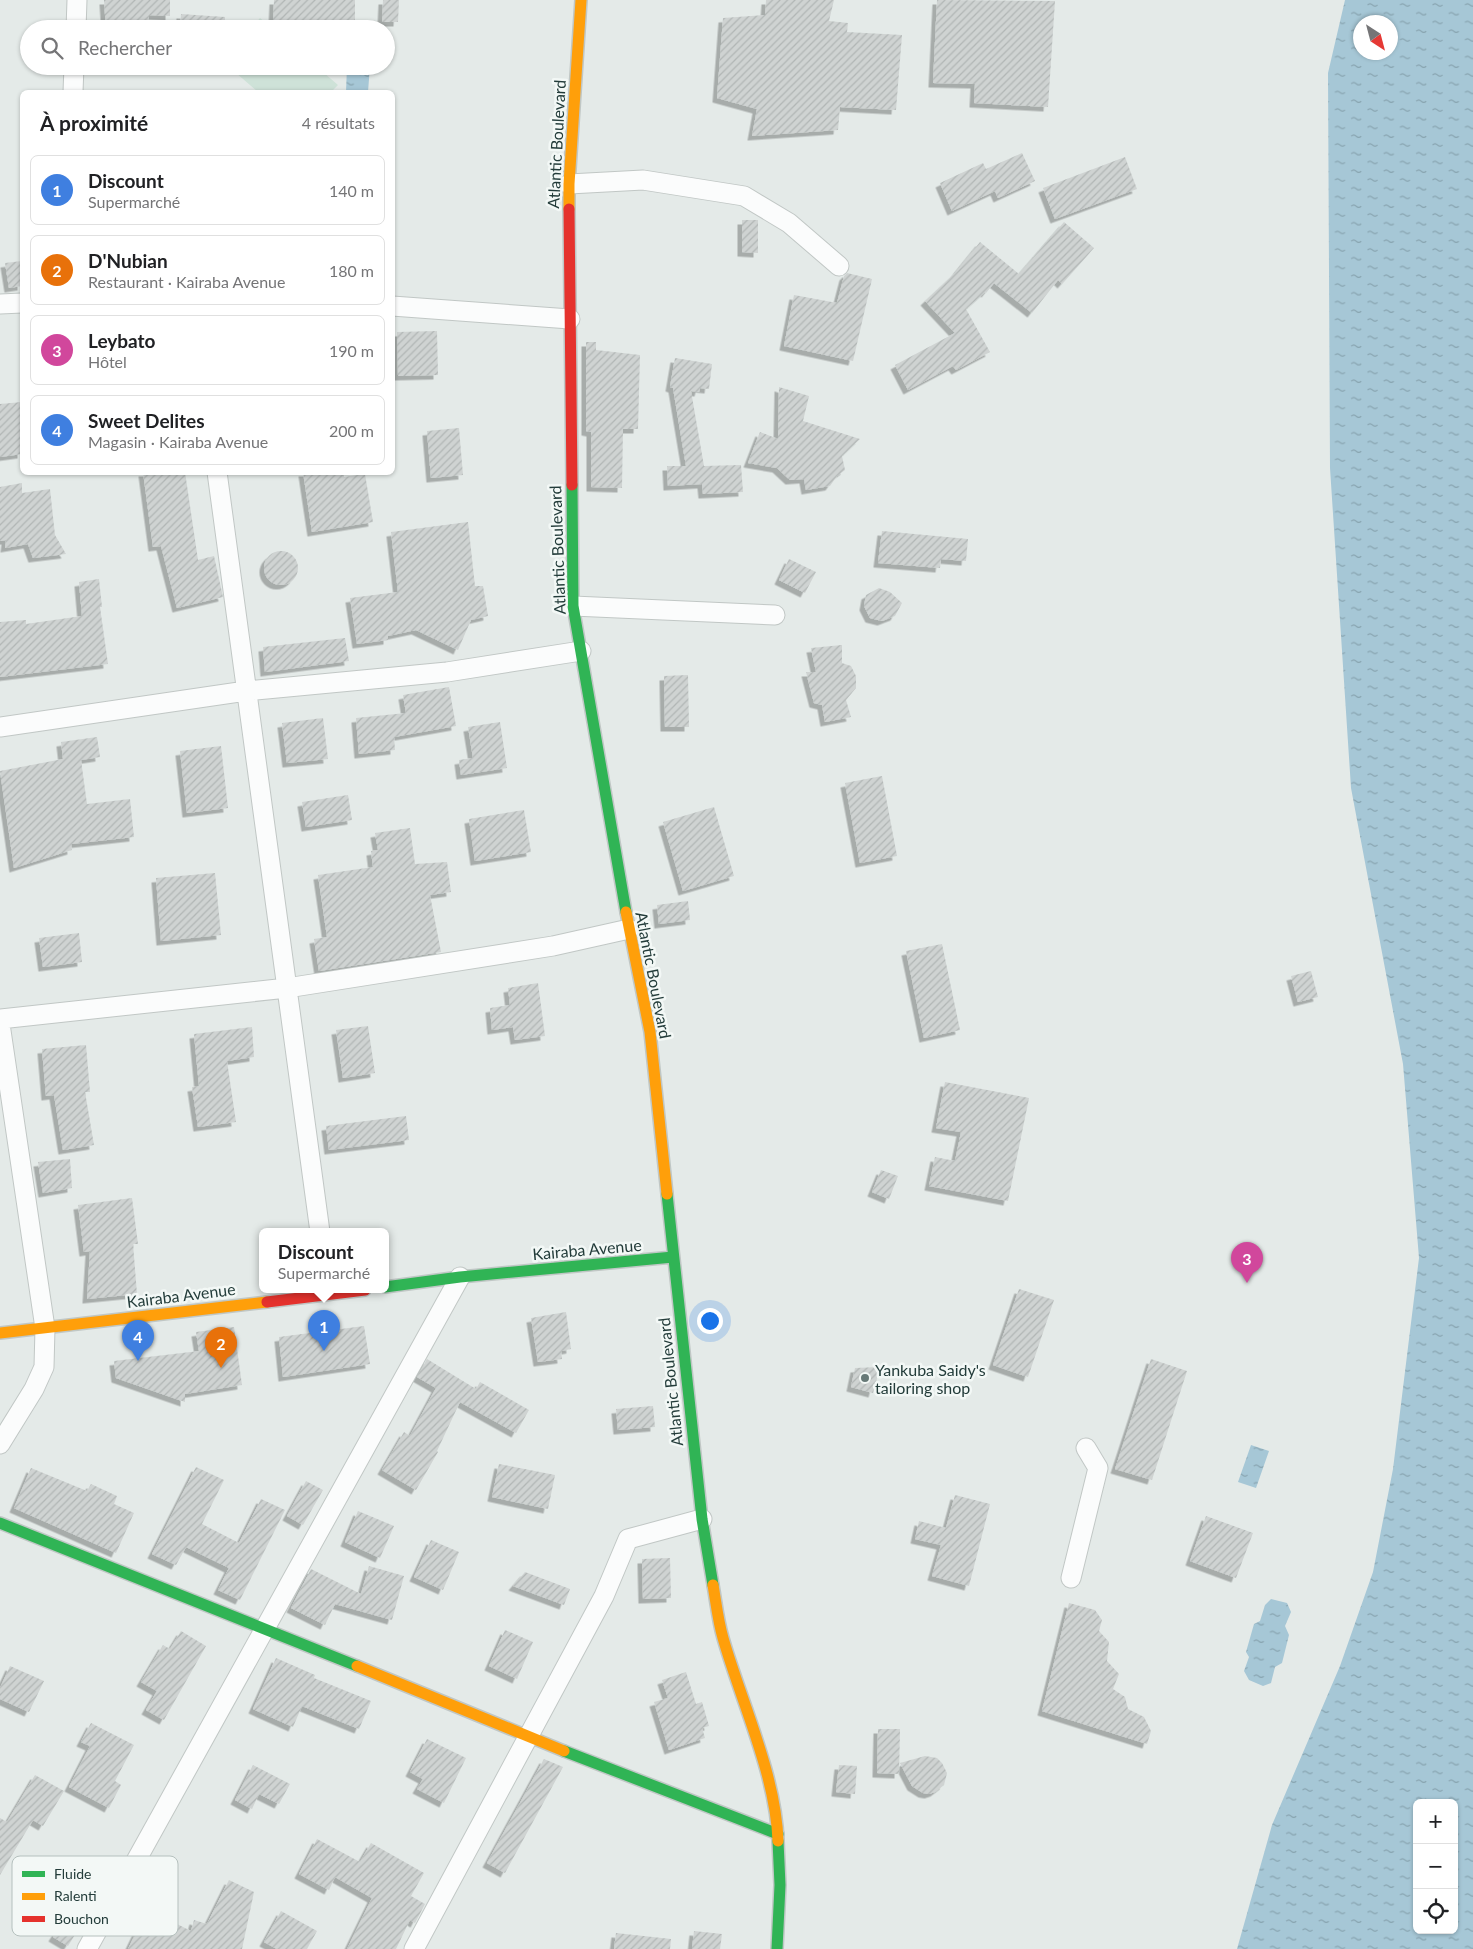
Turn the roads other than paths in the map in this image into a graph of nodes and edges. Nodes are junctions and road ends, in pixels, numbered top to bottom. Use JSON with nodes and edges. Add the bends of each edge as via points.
{"nodes":[{"id":1,"x":77,"y":0,"type":"edge"},
{"id":2,"x":581,"y":0,"type":"edge"},
{"id":3,"x":76,"y":20,"type":"edge"},
{"id":4,"x":74,"y":75,"type":"edge"},
{"id":5,"x":73,"y":90,"type":"edge"},
{"id":6,"x":569,"y":184,"type":"junction"},
{"id":7,"x":839,"y":266,"type":"dead end"},
{"id":8,"x":20,"y":302,"type":"edge"},
{"id":9,"x":0,"y":304,"type":"edge"},
{"id":10,"x":395,"y":306,"type":"edge"},
{"id":11,"x":570,"y":319,"type":"junction"},
{"id":12,"x":217,"y":475,"type":"edge"},
{"id":13,"x":573,"y":606,"type":"junction"},
{"id":14,"x":775,"y":614,"type":"dead end"},
{"id":15,"x":581,"y":651,"type":"junction"},
{"id":16,"x":246,"y":691,"type":"junction"},
{"id":17,"x":0,"y":727,"type":"edge"},
{"id":18,"x":629,"y":929,"type":"junction"},
{"id":19,"x":286,"y":988,"type":"junction"},
{"id":20,"x":0,"y":1019,"type":"edge"},
{"id":21,"x":0,"y":1024,"type":"edge"},
{"id":22,"x":319,"y":1228,"type":"edge"},
{"id":23,"x":673,"y":1257,"type":"junction"},
{"id":24,"x":460,"y":1277,"type":"junction"},
{"id":25,"x":389,"y":1286,"type":"edge"},
{"id":26,"x":320,"y":1293,"type":"edge"},
{"id":27,"x":45,"y":1328,"type":"junction"},
{"id":28,"x":0,"y":1333,"type":"edge"},
{"id":29,"x":0,"y":1444,"type":"edge"},
{"id":30,"x":1086,"y":1448,"type":"dead end"},
{"id":31,"x":702,"y":1519,"type":"junction"},
{"id":32,"x":0,"y":1523,"type":"edge"},
{"id":33,"x":1071,"y":1578,"type":"dead end"},
{"id":34,"x":264,"y":1628,"type":"junction"},
{"id":35,"x":528,"y":1737,"type":"junction"},
{"id":36,"x":778,"y":1834,"type":"junction"},
{"id":37,"x":138,"y":1856,"type":"edge"},
{"id":38,"x":94,"y":1936,"type":"edge"},
{"id":39,"x":87,"y":1949,"type":"edge"},
{"id":40,"x":414,"y":1949,"type":"edge"},
{"id":41,"x":778,"y":1949,"type":"edge"}],
"edges":[{"from":1,"to":3,"type":"street"},
{"from":2,"to":6,"type":"street","name":"Atlantic Boulevard"},
{"from":4,"to":5,"type":"street"},
{"from":6,"to":7,"type":"street","via":[[644,180],[744,196],[789,223]]},
{"from":6,"to":11,"type":"street","name":"Atlantic Boulevard"},
{"from":8,"to":9,"type":"street"},
{"from":10,"to":11,"type":"street"},
{"from":11,"to":13,"type":"street","name":"Atlantic Boulevard"},
{"from":12,"to":16,"type":"street"},
{"from":13,"to":14,"type":"street"},
{"from":13,"to":15,"type":"street","name":"Atlantic Boulevard"},
{"from":15,"to":16,"type":"street","via":[[447,672]]},
{"from":15,"to":18,"type":"street","name":"Atlantic Boulevard"},
{"from":16,"to":17,"type":"street"},
{"from":16,"to":19,"type":"street"},
{"from":18,"to":19,"type":"street","via":[[553,946]]},
{"from":18,"to":23,"type":"street","name":"Atlantic Boulevard","via":[[650,1032]]},
{"from":19,"to":20,"type":"street"},
{"from":19,"to":22,"type":"street"},
{"from":21,"to":27,"type":"street"},
{"from":23,"to":24,"type":"street","name":"Kairaba Avenue"},
{"from":23,"to":31,"type":"street","name":"Atlantic Boulevard"},
{"from":24,"to":25,"type":"street","name":"Kairaba Avenue"},
{"from":24,"to":34,"type":"street"},
{"from":26,"to":27,"type":"street","name":"Kairaba Avenue"},
{"from":27,"to":28,"type":"street","name":"Kairaba Avenue"},
{"from":27,"to":29,"type":"street","via":[[44,1367]]},
{"from":30,"to":33,"type":"street","via":[[1098,1468]]},
{"from":31,"to":35,"type":"street","via":[[628,1540],[604,1596]]},
{"from":31,"to":36,"type":"street","name":"Atlantic Boulevard","via":[[722,1636],[766,1773]]},
{"from":32,"to":34,"type":"street"},
{"from":34,"to":35,"type":"street"},
{"from":34,"to":37,"type":"street"},
{"from":35,"to":36,"type":"street"},
{"from":35,"to":40,"type":"street"},
{"from":36,"to":41,"type":"street","name":"Atlantic Boulevard"},
{"from":38,"to":39,"type":"street"}]}
